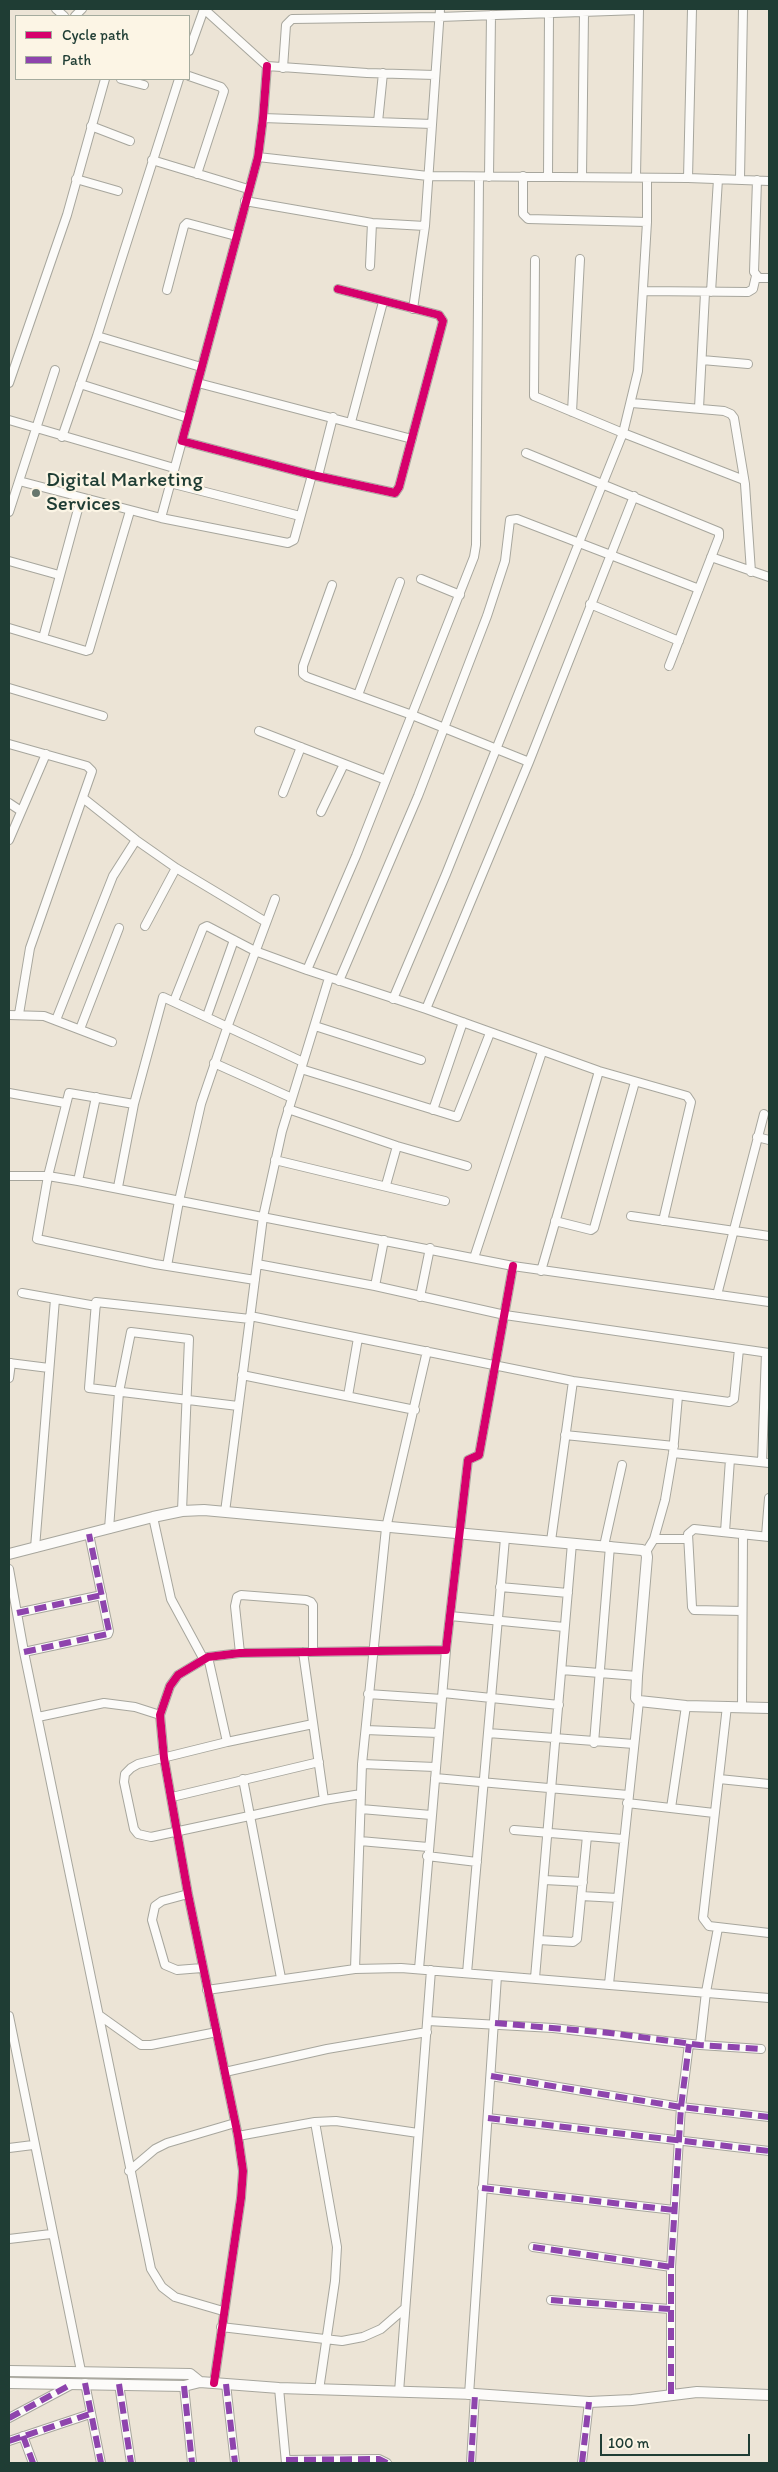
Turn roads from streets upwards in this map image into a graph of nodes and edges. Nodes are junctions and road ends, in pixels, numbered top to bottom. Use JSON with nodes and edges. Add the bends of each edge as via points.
{"nodes":[{"id":1,"x":440,"y":9,"type":"edge"},
{"id":2,"x":692,"y":9,"type":"edge"},
{"id":3,"x":743,"y":9,"type":"edge"},
{"id":4,"x":639,"y":10,"type":"edge"},
{"id":5,"x":584,"y":13,"type":"junction"},
{"id":6,"x":549,"y":14,"type":"junction"},
{"id":7,"x":491,"y":15,"type":"junction"},
{"id":8,"x":439,"y":17,"type":"junction"},
{"id":9,"x":190,"y":48,"type":"edge"},
{"id":10,"x":267,"y":66,"type":"junction"},
{"id":11,"x":283,"y":68,"type":"junction"},
{"id":12,"x":383,"y":73,"type":"junction"},
{"id":13,"x":435,"y":75,"type":"junction"},
{"id":14,"x":190,"y":76,"type":"edge"},
{"id":15,"x":105,"y":80,"type":"edge"},
{"id":16,"x":125,"y":80,"type":"edge"},
{"id":17,"x":179,"y":80,"type":"edge"},
{"id":18,"x":144,"y":85,"type":"dead end"},
{"id":19,"x":263,"y":118,"type":"junction"},
{"id":20,"x":378,"y":122,"type":"junction"},
{"id":21,"x":432,"y":124,"type":"junction"},
{"id":22,"x":91,"y":126,"type":"junction"},
{"id":23,"x":130,"y":141,"type":"dead end"},
{"id":24,"x":258,"y":157,"type":"junction"},
{"id":25,"x":152,"y":160,"type":"junction"},
{"id":26,"x":197,"y":174,"type":"junction"},
{"id":27,"x":428,"y":176,"type":"junction"},
{"id":28,"x":523,"y":176,"type":"junction"},
{"id":29,"x":548,"y":177,"type":"junction"},
{"id":30,"x":582,"y":177,"type":"junction"},
{"id":31,"x":636,"y":177,"type":"junction"},
{"id":32,"x":479,"y":178,"type":"junction"},
{"id":33,"x":489,"y":178,"type":"junction"},
{"id":34,"x":647,"y":178,"type":"junction"},
{"id":35,"x":688,"y":178,"type":"junction"},
{"id":36,"x":76,"y":179,"type":"junction"},
{"id":37,"x":718,"y":179,"type":"junction"},
{"id":38,"x":740,"y":179,"type":"junction"},
{"id":39,"x":757,"y":180,"type":"junction"},
{"id":40,"x":769,"y":181,"type":"edge"},
{"id":41,"x":248,"y":189,"type":"junction"},
{"id":42,"x":118,"y":191,"type":"dead end"},
{"id":43,"x":246,"y":201,"type":"junction"},
{"id":44,"x":372,"y":222,"type":"junction"},
{"id":45,"x":647,"y":222,"type":"junction"},
{"id":46,"x":425,"y":226,"type":"junction"},
{"id":47,"x":236,"y":236,"type":"junction"},
{"id":48,"x":580,"y":259,"type":"dead end"},
{"id":49,"x":535,"y":260,"type":"dead end"},
{"id":50,"x":370,"y":266,"type":"dead end"},
{"id":51,"x":756,"y":276,"type":"junction"},
{"id":52,"x":769,"y":278,"type":"edge"},
{"id":53,"x":338,"y":289,"type":"dead end"},
{"id":54,"x":167,"y":290,"type":"dead end"},
{"id":55,"x":643,"y":291,"type":"junction"},
{"id":56,"x":708,"y":292,"type":"junction"},
{"id":57,"x":383,"y":302,"type":"junction"},
{"id":58,"x":413,"y":309,"type":"junction"},
{"id":59,"x":97,"y":336,"type":"junction"},
{"id":60,"x":702,"y":360,"type":"junction"},
{"id":61,"x":748,"y":364,"type":"dead end"},
{"id":62,"x":201,"y":367,"type":"junction"},
{"id":63,"x":55,"y":370,"type":"dead end"},
{"id":64,"x":198,"y":382,"type":"junction"},
{"id":65,"x":9,"y":383,"type":"edge"},
{"id":66,"x":80,"y":384,"type":"junction"},
{"id":67,"x":632,"y":403,"type":"junction"},
{"id":68,"x":699,"y":408,"type":"junction"},
{"id":69,"x":572,"y":412,"type":"junction"},
{"id":70,"x":333,"y":417,"type":"junction"},
{"id":71,"x":188,"y":418,"type":"junction"},
{"id":72,"x":9,"y":420,"type":"edge"},
{"id":73,"x":351,"y":422,"type":"junction"},
{"id":74,"x":35,"y":428,"type":"junction"},
{"id":75,"x":623,"y":433,"type":"junction"},
{"id":76,"x":62,"y":437,"type":"junction"},
{"id":77,"x":412,"y":439,"type":"junction"},
{"id":78,"x":182,"y":441,"type":"junction"},
{"id":79,"x":526,"y":453,"type":"dead end"},
{"id":80,"x":174,"y":468,"type":"junction"},
{"id":81,"x":315,"y":475,"type":"junction"},
{"id":82,"x":744,"y":480,"type":"junction"},
{"id":83,"x":19,"y":481,"type":"junction"},
{"id":84,"x":170,"y":483,"type":"junction"},
{"id":85,"x":603,"y":484,"type":"junction"},
{"id":86,"x":634,"y":496,"type":"junction"},
{"id":87,"x":81,"y":498,"type":"junction"},
{"id":88,"x":9,"y":510,"type":"edge"},
{"id":89,"x":130,"y":511,"type":"junction"},
{"id":90,"x":300,"y":516,"type":"junction"},
{"id":91,"x":161,"y":518,"type":"junction"},
{"id":92,"x":577,"y":543,"type":"junction"},
{"id":93,"x":609,"y":555,"type":"junction"},
{"id":94,"x":711,"y":557,"type":"junction"},
{"id":95,"x":9,"y":561,"type":"edge"},
{"id":96,"x":751,"y":572,"type":"junction"},
{"id":97,"x":59,"y":575,"type":"junction"},
{"id":98,"x":769,"y":577,"type":"edge"},
{"id":99,"x":421,"y":579,"type":"dead end"},
{"id":100,"x":400,"y":582,"type":"dead end"},
{"id":101,"x":332,"y":585,"type":"dead end"},
{"id":102,"x":699,"y":590,"type":"junction"},
{"id":103,"x":460,"y":594,"type":"junction"},
{"id":104,"x":590,"y":604,"type":"junction"},
{"id":105,"x":9,"y":628,"type":"edge"},
{"id":106,"x":43,"y":638,"type":"junction"},
{"id":107,"x":679,"y":641,"type":"junction"},
{"id":108,"x":669,"y":666,"type":"dead end"},
{"id":109,"x":9,"y":688,"type":"edge"},
{"id":110,"x":358,"y":695,"type":"junction"},
{"id":111,"x":412,"y":715,"type":"junction"},
{"id":112,"x":103,"y":716,"type":"dead end"},
{"id":113,"x":443,"y":728,"type":"junction"},
{"id":114,"x":259,"y":731,"type":"dead end"},
{"id":115,"x":9,"y":744,"type":"edge"},
{"id":116,"x":301,"y":747,"type":"junction"},
{"id":117,"x":497,"y":748,"type":"junction"},
{"id":118,"x":46,"y":754,"type":"junction"},
{"id":119,"x":529,"y":762,"type":"junction"},
{"id":120,"x":344,"y":764,"type":"junction"},
{"id":121,"x":386,"y":780,"type":"junction"},
{"id":122,"x":283,"y":793,"type":"dead end"},
{"id":123,"x":83,"y":798,"type":"junction"},
{"id":124,"x":9,"y":803,"type":"edge"},
{"id":125,"x":21,"y":811,"type":"junction"},
{"id":126,"x":321,"y":812,"type":"dead end"},
{"id":127,"x":9,"y":840,"type":"edge"},
{"id":128,"x":136,"y":840,"type":"junction"},
{"id":129,"x":176,"y":868,"type":"junction"},
{"id":130,"x":275,"y":899,"type":"dead end"},
{"id":131,"x":266,"y":922,"type":"junction"},
{"id":132,"x":145,"y":926,"type":"dead end"},
{"id":133,"x":119,"y":928,"type":"dead end"},
{"id":134,"x":234,"y":940,"type":"junction"},
{"id":135,"x":255,"y":951,"type":"junction"},
{"id":136,"x":307,"y":970,"type":"junction"},
{"id":137,"x":329,"y":978,"type":"junction"},
{"id":138,"x":339,"y":981,"type":"junction"},
{"id":139,"x":393,"y":999,"type":"junction"},
{"id":140,"x":174,"y":1001,"type":"junction"},
{"id":141,"x":426,"y":1009,"type":"junction"},
{"id":142,"x":9,"y":1014,"type":"edge"},
{"id":143,"x":20,"y":1014,"type":"junction"},
{"id":144,"x":208,"y":1016,"type":"junction"},
{"id":145,"x":56,"y":1020,"type":"junction"},
{"id":146,"x":463,"y":1022,"type":"junction"},
{"id":147,"x":228,"y":1025,"type":"junction"},
{"id":148,"x":314,"y":1026,"type":"junction"},
{"id":149,"x":80,"y":1029,"type":"junction"},
{"id":150,"x":490,"y":1033,"type":"junction"},
{"id":151,"x":112,"y":1042,"type":"dead end"},
{"id":152,"x":542,"y":1052,"type":"junction"},
{"id":153,"x":421,"y":1060,"type":"dead end"},
{"id":154,"x":214,"y":1063,"type":"junction"},
{"id":155,"x":302,"y":1065,"type":"junction"},
{"id":156,"x":599,"y":1072,"type":"junction"},
{"id":157,"x":635,"y":1082,"type":"junction"},
{"id":158,"x":9,"y":1093,"type":"edge"},
{"id":159,"x":96,"y":1097,"type":"junction"},
{"id":160,"x":292,"y":1098,"type":"junction"},
{"id":161,"x":65,"y":1103,"type":"junction"},
{"id":162,"x":134,"y":1104,"type":"junction"},
{"id":163,"x":288,"y":1109,"type":"junction"},
{"id":164,"x":433,"y":1110,"type":"junction"},
{"id":165,"x":764,"y":1114,"type":"dead end"},
{"id":166,"x":757,"y":1137,"type":"junction"},
{"id":167,"x":769,"y":1140,"type":"edge"},
{"id":168,"x":397,"y":1146,"type":"junction"},
{"id":169,"x":276,"y":1160,"type":"junction"},
{"id":170,"x":467,"y":1166,"type":"dead end"},
{"id":171,"x":9,"y":1176,"type":"edge"},
{"id":172,"x":48,"y":1176,"type":"junction"},
{"id":173,"x":78,"y":1181,"type":"junction"},
{"id":174,"x":386,"y":1185,"type":"junction"},
{"id":175,"x":118,"y":1187,"type":"junction"},
{"id":176,"x":179,"y":1201,"type":"junction"},
{"id":177,"x":445,"y":1201,"type":"dead end"},
{"id":178,"x":630,"y":1216,"type":"dead end"},
{"id":179,"x":263,"y":1217,"type":"junction"},
{"id":180,"x":555,"y":1221,"type":"junction"},
{"id":181,"x":663,"y":1221,"type":"junction"},
{"id":182,"x":732,"y":1232,"type":"junction"},
{"id":183,"x":769,"y":1236,"type":"edge"},
{"id":184,"x":384,"y":1240,"type":"junction"},
{"id":185,"x":430,"y":1248,"type":"junction"},
{"id":186,"x":474,"y":1258,"type":"junction"},
{"id":187,"x":257,"y":1264,"type":"junction"},
{"id":188,"x":167,"y":1266,"type":"junction"},
{"id":189,"x":513,"y":1266,"type":"junction"},
{"id":190,"x":541,"y":1271,"type":"junction"},
{"id":191,"x":255,"y":1280,"type":"junction"},
{"id":192,"x":375,"y":1286,"type":"junction"},
{"id":193,"x":22,"y":1293,"type":"dead end"},
{"id":194,"x":717,"y":1295,"type":"junction"},
{"id":195,"x":420,"y":1297,"type":"junction"},
{"id":196,"x":55,"y":1299,"type":"junction"},
{"id":197,"x":769,"y":1302,"type":"edge"},
{"id":198,"x":96,"y":1306,"type":"junction"},
{"id":199,"x":505,"y":1315,"type":"junction"},
{"id":200,"x":250,"y":1318,"type":"junction"},
{"id":201,"x":358,"y":1338,"type":"junction"},
{"id":202,"x":739,"y":1349,"type":"junction"},
{"id":203,"x":427,"y":1351,"type":"junction"},
{"id":204,"x":768,"y":1353,"type":"edge"},
{"id":205,"x":10,"y":1363,"type":"edge"},
{"id":206,"x":497,"y":1364,"type":"junction"},
{"id":207,"x":50,"y":1368,"type":"junction"},
{"id":208,"x":242,"y":1375,"type":"junction"},
{"id":209,"x":9,"y":1378,"type":"edge"},
{"id":210,"x":573,"y":1380,"type":"junction"},
{"id":211,"x":118,"y":1392,"type":"junction"},
{"id":212,"x":348,"y":1396,"type":"junction"},
{"id":213,"x":678,"y":1396,"type":"junction"},
{"id":214,"x":186,"y":1400,"type":"junction"},
{"id":215,"x":238,"y":1406,"type":"junction"},
{"id":216,"x":415,"y":1410,"type":"junction"},
{"id":217,"x":565,"y":1435,"type":"junction"},
{"id":218,"x":674,"y":1449,"type":"junction"},
{"id":219,"x":730,"y":1459,"type":"junction"},
{"id":220,"x":766,"y":1463,"type":"edge"},
{"id":221,"x":622,"y":1465,"type":"dead end"},
{"id":222,"x":769,"y":1498,"type":"edge"},
{"id":223,"x":182,"y":1511,"type":"junction"},
{"id":224,"x":225,"y":1512,"type":"junction"},
{"id":225,"x":153,"y":1517,"type":"junction"},
{"id":226,"x":386,"y":1528,"type":"junction"},
{"id":227,"x":109,"y":1529,"type":"junction"},
{"id":228,"x":725,"y":1532,"type":"junction"},
{"id":229,"x":458,"y":1533,"type":"junction"},
{"id":230,"x":89,"y":1534,"type":"junction"},
{"id":231,"x":743,"y":1534,"type":"junction"},
{"id":232,"x":768,"y":1536,"type":"edge"},
{"id":233,"x":505,"y":1538,"type":"junction"},
{"id":234,"x":654,"y":1539,"type":"junction"},
{"id":235,"x":688,"y":1540,"type":"junction"},
{"id":236,"x":550,"y":1541,"type":"junction"},
{"id":237,"x":572,"y":1543,"type":"junction"},
{"id":238,"x":607,"y":1546,"type":"junction"},
{"id":239,"x":35,"y":1548,"type":"junction"},
{"id":240,"x":646,"y":1552,"type":"junction"},
{"id":241,"x":9,"y":1554,"type":"edge"},
{"id":242,"x":9,"y":1569,"type":"edge"},
{"id":243,"x":500,"y":1586,"type":"junction"},
{"id":244,"x":568,"y":1593,"type":"junction"},
{"id":245,"x":102,"y":1595,"type":"junction"},
{"id":246,"x":742,"y":1611,"type":"junction"},
{"id":247,"x":17,"y":1612,"type":"junction"},
{"id":248,"x":450,"y":1616,"type":"junction"},
{"id":249,"x":497,"y":1620,"type":"junction"},
{"id":250,"x":564,"y":1627,"type":"junction"},
{"id":251,"x":446,"y":1650,"type":"junction"},
{"id":252,"x":24,"y":1652,"type":"junction"},
{"id":253,"x":303,"y":1652,"type":"junction"},
{"id":254,"x":312,"y":1652,"type":"junction"},
{"id":255,"x":372,"y":1652,"type":"junction"},
{"id":256,"x":240,"y":1653,"type":"junction"},
{"id":257,"x":206,"y":1658,"type":"junction"},
{"id":258,"x":562,"y":1670,"type":"junction"},
{"id":259,"x":600,"y":1673,"type":"junction"},
{"id":260,"x":637,"y":1676,"type":"junction"},
{"id":261,"x":368,"y":1694,"type":"junction"},
{"id":262,"x":442,"y":1696,"type":"junction"},
{"id":263,"x":491,"y":1698,"type":"junction"},
{"id":264,"x":639,"y":1701,"type":"junction"},
{"id":265,"x":559,"y":1705,"type":"junction"},
{"id":266,"x":686,"y":1706,"type":"junction"},
{"id":267,"x":728,"y":1706,"type":"junction"},
{"id":268,"x":742,"y":1707,"type":"junction"},
{"id":269,"x":769,"y":1708,"type":"edge"},
{"id":270,"x":160,"y":1714,"type":"junction"},
{"id":271,"x":38,"y":1717,"type":"junction"},
{"id":272,"x":313,"y":1724,"type":"junction"},
{"id":273,"x":366,"y":1730,"type":"junction"},
{"id":274,"x":438,"y":1733,"type":"junction"},
{"id":275,"x":488,"y":1733,"type":"junction"},
{"id":276,"x":556,"y":1739,"type":"junction"},
{"id":277,"x":227,"y":1742,"type":"junction"},
{"id":278,"x":594,"y":1742,"type":"junction"},
{"id":279,"x":634,"y":1744,"type":"junction"},
{"id":280,"x":164,"y":1758,"type":"junction"},
{"id":281,"x":318,"y":1762,"type":"junction"},
{"id":282,"x":362,"y":1764,"type":"junction"},
{"id":283,"x":435,"y":1767,"type":"junction"},
{"id":284,"x":435,"y":1778,"type":"junction"},
{"id":285,"x":242,"y":1779,"type":"junction"},
{"id":286,"x":719,"y":1779,"type":"junction"},
{"id":287,"x":484,"y":1783,"type":"junction"},
{"id":288,"x":769,"y":1784,"type":"edge"},
{"id":289,"x":552,"y":1788,"type":"junction"},
{"id":290,"x":361,"y":1794,"type":"junction"},
{"id":291,"x":172,"y":1797,"type":"junction"},
{"id":292,"x":628,"y":1799,"type":"junction"},
{"id":293,"x":324,"y":1800,"type":"junction"},
{"id":294,"x":671,"y":1808,"type":"junction"},
{"id":295,"x":361,"y":1809,"type":"junction"},
{"id":296,"x":714,"y":1813,"type":"junction"},
{"id":297,"x":431,"y":1815,"type":"junction"},
{"id":298,"x":250,"y":1816,"type":"junction"},
{"id":299,"x":514,"y":1830,"type":"dead end"},
{"id":300,"x":177,"y":1831,"type":"junction"},
{"id":301,"x":548,"y":1832,"type":"junction"},
{"id":302,"x":587,"y":1836,"type":"junction"},
{"id":303,"x":624,"y":1839,"type":"junction"},
{"id":304,"x":360,"y":1842,"type":"junction"},
{"id":305,"x":428,"y":1851,"type":"junction"},
{"id":306,"x":476,"y":1862,"type":"junction"},
{"id":307,"x":544,"y":1880,"type":"junction"},
{"id":308,"x":583,"y":1882,"type":"junction"},
{"id":309,"x":188,"y":1894,"type":"junction"},
{"id":310,"x":581,"y":1896,"type":"junction"},
{"id":311,"x":618,"y":1898,"type":"junction"},
{"id":312,"x":718,"y":1928,"type":"junction"},
{"id":313,"x":769,"y":1933,"type":"edge"},
{"id":314,"x":539,"y":1940,"type":"junction"},
{"id":315,"x":202,"y":1968,"type":"junction"},
{"id":316,"x":355,"y":1968,"type":"junction"},
{"id":317,"x":419,"y":1969,"type":"junction"},
{"id":318,"x":431,"y":1970,"type":"junction"},
{"id":319,"x":467,"y":1973,"type":"junction"},
{"id":320,"x":497,"y":1976,"type":"junction"},
{"id":321,"x":281,"y":1978,"type":"junction"},
{"id":322,"x":535,"y":1978,"type":"junction"},
{"id":323,"x":609,"y":1984,"type":"junction"},
{"id":324,"x":207,"y":1990,"type":"junction"},
{"id":325,"x":706,"y":1992,"type":"junction"},
{"id":326,"x":769,"y":1998,"type":"edge"},
{"id":327,"x":99,"y":2015,"type":"junction"},
{"id":328,"x":9,"y":2016,"type":"edge"},
{"id":329,"x":428,"y":2021,"type":"junction"},
{"id":330,"x":495,"y":2023,"type":"junction"},
{"id":331,"x":217,"y":2032,"type":"junction"},
{"id":332,"x":427,"y":2032,"type":"junction"},
{"id":333,"x":689,"y":2044,"type":"junction"},
{"id":334,"x":700,"y":2045,"type":"junction"},
{"id":335,"x":761,"y":2049,"type":"dead end"},
{"id":336,"x":225,"y":2072,"type":"junction"},
{"id":337,"x":491,"y":2076,"type":"junction"},
{"id":338,"x":681,"y":2107,"type":"junction"},
{"id":339,"x":769,"y":2117,"type":"edge"},
{"id":340,"x":488,"y":2118,"type":"junction"},
{"id":341,"x":315,"y":2122,"type":"junction"},
{"id":342,"x":235,"y":2123,"type":"junction"},
{"id":343,"x":418,"y":2133,"type":"junction"},
{"id":344,"x":238,"y":2136,"type":"junction"},
{"id":345,"x":679,"y":2142,"type":"junction"},
{"id":346,"x":33,"y":2145,"type":"junction"},
{"id":347,"x":9,"y":2148,"type":"edge"},
{"id":348,"x":769,"y":2151,"type":"edge"},
{"id":349,"x":129,"y":2171,"type":"junction"},
{"id":350,"x":482,"y":2188,"type":"junction"},
{"id":351,"x":674,"y":2210,"type":"junction"},
{"id":352,"x":51,"y":2234,"type":"junction"},
{"id":353,"x":9,"y":2239,"type":"edge"},
{"id":354,"x":533,"y":2247,"type":"dead end"},
{"id":355,"x":671,"y":2267,"type":"junction"},
{"id":356,"x":551,"y":2300,"type":"dead end"},
{"id":357,"x":404,"y":2309,"type":"junction"},
{"id":358,"x":670,"y":2310,"type":"junction"},
{"id":359,"x":223,"y":2311,"type":"junction"},
{"id":360,"x":221,"y":2327,"type":"junction"},
{"id":361,"x":326,"y":2340,"type":"junction"},
{"id":362,"x":9,"y":2371,"type":"edge"},
{"id":363,"x":81,"y":2371,"type":"junction"},
{"id":364,"x":200,"y":2382,"type":"junction"},
{"id":365,"x":9,"y":2383,"type":"edge"},
{"id":366,"x":214,"y":2383,"type":"junction"},
{"id":367,"x":72,"y":2384,"type":"junction"},
{"id":368,"x":85,"y":2384,"type":"junction"},
{"id":369,"x":119,"y":2384,"type":"junction"},
{"id":370,"x":226,"y":2384,"type":"junction"},
{"id":371,"x":184,"y":2386,"type":"junction"},
{"id":372,"x":279,"y":2388,"type":"junction"},
{"id":373,"x":319,"y":2390,"type":"junction"},
{"id":374,"x":399,"y":2392,"type":"junction"},
{"id":375,"x":472,"y":2394,"type":"junction"},
{"id":376,"x":671,"y":2394,"type":"junction"},
{"id":377,"x":769,"y":2395,"type":"edge"},
{"id":378,"x":588,"y":2402,"type":"junction"},
{"id":379,"x":90,"y":2414,"type":"junction"},
{"id":380,"x":9,"y":2418,"type":"edge"},
{"id":381,"x":23,"y":2436,"type":"junction"},
{"id":382,"x":9,"y":2441,"type":"edge"},
{"id":383,"x":352,"y":2461,"type":"edge"},
{"id":384,"x":286,"y":2462,"type":"edge"},
{"id":385,"x":33,"y":2463,"type":"edge"},
{"id":386,"x":101,"y":2463,"type":"edge"},
{"id":387,"x":131,"y":2463,"type":"edge"},
{"id":388,"x":192,"y":2463,"type":"edge"},
{"id":389,"x":235,"y":2463,"type":"edge"},
{"id":390,"x":387,"y":2463,"type":"edge"},
{"id":391,"x":471,"y":2463,"type":"edge"},
{"id":392,"x":582,"y":2463,"type":"edge"}],
"edges":[{"from":1,"to":8,"type":"street"},
{"from":2,"to":35,"type":"street"},
{"from":3,"to":38,"type":"street"},
{"from":4,"to":5,"type":"street"},
{"from":4,"to":31,"type":"street"},
{"from":5,"to":6,"type":"street"},
{"from":5,"to":30,"type":"street"},
{"from":6,"to":7,"type":"street"},
{"from":6,"to":29,"type":"street"},
{"from":7,"to":8,"type":"street"},
{"from":7,"to":33,"type":"street"},
{"from":8,"to":11,"type":"street","via":[[292,19],[286,25]]},
{"from":8,"to":13,"type":"street"},
{"from":9,"to":10,"type":"street","via":[[204,9]]},
{"from":10,"to":11,"type":"street"},
{"from":10,"to":19,"type":"street"},
{"from":11,"to":12,"type":"street"},
{"from":12,"to":13,"type":"street"},
{"from":12,"to":20,"type":"street"},
{"from":13,"to":21,"type":"street"},
{"from":14,"to":26,"type":"street","via":[[221,86],[224,91]]},
{"from":15,"to":22,"type":"street"},
{"from":16,"to":18,"type":"street"},
{"from":17,"to":25,"type":"street"},
{"from":19,"to":20,"type":"street"},
{"from":19,"to":24,"type":"street"},
{"from":20,"to":21,"type":"street"},
{"from":21,"to":27,"type":"street"},
{"from":22,"to":23,"type":"street"},
{"from":22,"to":36,"type":"street"},
{"from":24,"to":27,"type":"street"},
{"from":24,"to":41,"type":"street"},
{"from":25,"to":26,"type":"street"},
{"from":25,"to":59,"type":"street"},
{"from":26,"to":41,"type":"street"},
{"from":27,"to":32,"type":"street"},
{"from":27,"to":46,"type":"street"},
{"from":28,"to":29,"type":"street"},
{"from":28,"to":33,"type":"street"},
{"from":28,"to":45,"type":"street","via":[[523,214],[528,219]]},
{"from":29,"to":30,"type":"street"},
{"from":30,"to":31,"type":"street"},
{"from":31,"to":34,"type":"street"},
{"from":32,"to":33,"type":"street"},
{"from":32,"to":103,"type":"street","via":[[476,545]]},
{"from":34,"to":35,"type":"street"},
{"from":34,"to":45,"type":"street"},
{"from":35,"to":37,"type":"street"},
{"from":36,"to":42,"type":"street"},
{"from":36,"to":65,"type":"street","via":[[67,215]]},
{"from":37,"to":38,"type":"street"},
{"from":37,"to":56,"type":"street"},
{"from":38,"to":39,"type":"street"},
{"from":39,"to":40,"type":"street"},
{"from":39,"to":51,"type":"street"},
{"from":41,"to":43,"type":"street"},
{"from":43,"to":44,"type":"street"},
{"from":43,"to":47,"type":"street"},
{"from":44,"to":46,"type":"street"},
{"from":44,"to":50,"type":"street"},
{"from":45,"to":55,"type":"street"},
{"from":46,"to":58,"type":"street"},
{"from":47,"to":54,"type":"street","via":[[187,223]]},
{"from":47,"to":62,"type":"street"},
{"from":48,"to":69,"type":"street"},
{"from":49,"to":69,"type":"street","via":[[534,396]]},
{"from":51,"to":52,"type":"street"},
{"from":51,"to":56,"type":"street","via":[[753,289],[748,292]]},
{"from":53,"to":57,"type":"street"},
{"from":55,"to":56,"type":"street"},
{"from":55,"to":67,"type":"street","via":[[638,370]]},
{"from":56,"to":60,"type":"street"},
{"from":57,"to":58,"type":"street"},
{"from":57,"to":73,"type":"street"},
{"from":58,"to":77,"type":"street","via":[[439,315],[443,321]]},
{"from":59,"to":62,"type":"street"},
{"from":59,"to":66,"type":"street"},
{"from":60,"to":61,"type":"street"},
{"from":60,"to":68,"type":"street"},
{"from":62,"to":64,"type":"street"},
{"from":63,"to":74,"type":"street"},
{"from":64,"to":70,"type":"street"},
{"from":64,"to":71,"type":"street"},
{"from":66,"to":71,"type":"street"},
{"from":66,"to":76,"type":"street"},
{"from":67,"to":68,"type":"street"},
{"from":67,"to":75,"type":"street"},
{"from":68,"to":82,"type":"street","via":[[724,411],[734,418]]},
{"from":69,"to":75,"type":"street"},
{"from":70,"to":73,"type":"street"},
{"from":70,"to":81,"type":"street"},
{"from":71,"to":78,"type":"street"},
{"from":72,"to":74,"type":"street"},
{"from":73,"to":77,"type":"street"},
{"from":74,"to":76,"type":"street"},
{"from":74,"to":83,"type":"street"},
{"from":75,"to":82,"type":"street"},
{"from":75,"to":85,"type":"street"},
{"from":76,"to":80,"type":"street"},
{"from":77,"to":81,"type":"street","via":[[395,493]]},
{"from":78,"to":80,"type":"street"},
{"from":78,"to":81,"type":"street"},
{"from":79,"to":85,"type":"street"},
{"from":80,"to":84,"type":"street"},
{"from":81,"to":90,"type":"street"},
{"from":82,"to":96,"type":"street"},
{"from":83,"to":87,"type":"street"},
{"from":83,"to":88,"type":"street"},
{"from":84,"to":90,"type":"street"},
{"from":84,"to":91,"type":"street"},
{"from":85,"to":86,"type":"street"},
{"from":85,"to":92,"type":"street"},
{"from":86,"to":93,"type":"street"},
{"from":86,"to":94,"type":"street","via":[[716,530],[719,537]]},
{"from":87,"to":89,"type":"street"},
{"from":87,"to":97,"type":"street"},
{"from":89,"to":91,"type":"street"},
{"from":89,"to":106,"type":"street","via":[[91,648],[86,651]]},
{"from":90,"to":91,"type":"street","via":[[294,540],[288,543]]},
{"from":92,"to":93,"type":"street"},
{"from":92,"to":113,"type":"street","via":[[517,519],[510,520],[505,561]]},
{"from":92,"to":117,"type":"street"},
{"from":93,"to":102,"type":"street"},
{"from":93,"to":104,"type":"street"},
{"from":94,"to":96,"type":"street"},
{"from":94,"to":102,"type":"street"},
{"from":95,"to":97,"type":"street"},
{"from":96,"to":98,"type":"street"},
{"from":97,"to":106,"type":"street"},
{"from":99,"to":103,"type":"street"},
{"from":100,"to":110,"type":"street"},
{"from":101,"to":110,"type":"street","via":[[303,674]]},
{"from":102,"to":107,"type":"street"},
{"from":103,"to":111,"type":"street"},
{"from":104,"to":107,"type":"street"},
{"from":104,"to":119,"type":"street"},
{"from":105,"to":106,"type":"street"},
{"from":107,"to":108,"type":"street"},
{"from":109,"to":112,"type":"street"},
{"from":110,"to":111,"type":"street"},
{"from":111,"to":113,"type":"street"},
{"from":111,"to":121,"type":"street"},
{"from":113,"to":117,"type":"street"},
{"from":113,"to":138,"type":"street","via":[[418,796]]},
{"from":114,"to":116,"type":"street"},
{"from":115,"to":118,"type":"street"},
{"from":116,"to":120,"type":"street"},
{"from":116,"to":122,"type":"street"},
{"from":117,"to":119,"type":"street"},
{"from":117,"to":139,"type":"street"},
{"from":118,"to":123,"type":"street","via":[[91,768]]},
{"from":118,"to":125,"type":"street"},
{"from":119,"to":141,"type":"street"},
{"from":120,"to":121,"type":"street"},
{"from":120,"to":126,"type":"street"},
{"from":121,"to":136,"type":"street"},
{"from":123,"to":128,"type":"street"},
{"from":123,"to":143,"type":"street","via":[[30,948]]},
{"from":124,"to":125,"type":"street"},
{"from":125,"to":127,"type":"street"},
{"from":128,"to":129,"type":"street"},
{"from":128,"to":145,"type":"street","via":[[113,876]]},
{"from":129,"to":131,"type":"street"},
{"from":129,"to":132,"type":"street"},
{"from":130,"to":131,"type":"street"},
{"from":131,"to":135,"type":"street"},
{"from":133,"to":149,"type":"street"},
{"from":134,"to":135,"type":"street"},
{"from":134,"to":140,"type":"street","via":[[207,926],[203,928]]},
{"from":134,"to":144,"type":"street"},
{"from":135,"to":136,"type":"street"},
{"from":135,"to":147,"type":"street"},
{"from":136,"to":137,"type":"street"},
{"from":137,"to":138,"type":"street"},
{"from":137,"to":148,"type":"street"},
{"from":138,"to":139,"type":"street"},
{"from":139,"to":141,"type":"street"},
{"from":140,"to":144,"type":"street"},
{"from":140,"to":162,"type":"street","via":[[165,997],[161,999]]},
{"from":141,"to":146,"type":"street"},
{"from":142,"to":143,"type":"street"},
{"from":143,"to":145,"type":"street"},
{"from":144,"to":147,"type":"street"},
{"from":145,"to":149,"type":"street"},
{"from":146,"to":150,"type":"street"},
{"from":146,"to":164,"type":"street"},
{"from":147,"to":154,"type":"street"},
{"from":147,"to":155,"type":"street"},
{"from":148,"to":153,"type":"street"},
{"from":148,"to":155,"type":"street"},
{"from":149,"to":151,"type":"street"},
{"from":150,"to":152,"type":"street"},
{"from":150,"to":164,"type":"street","via":[[459,1115],[454,1117]]},
{"from":152,"to":156,"type":"street"},
{"from":152,"to":186,"type":"street"},
{"from":154,"to":160,"type":"street"},
{"from":154,"to":176,"type":"street","via":[[201,1104]]},
{"from":155,"to":160,"type":"street"},
{"from":155,"to":164,"type":"street"},
{"from":156,"to":157,"type":"street"},
{"from":156,"to":180,"type":"street"},
{"from":157,"to":180,"type":"street","via":[[594,1228],[590,1230]]},
{"from":157,"to":181,"type":"street","via":[[687,1096],[691,1102]]},
{"from":158,"to":161,"type":"street"},
{"from":159,"to":161,"type":"street","via":[[71,1092]]},
{"from":159,"to":162,"type":"street"},
{"from":159,"to":173,"type":"street"},
{"from":160,"to":163,"type":"street"},
{"from":161,"to":172,"type":"street"},
{"from":162,"to":175,"type":"street"},
{"from":163,"to":168,"type":"street"},
{"from":163,"to":169,"type":"street"},
{"from":165,"to":166,"type":"street"},
{"from":166,"to":167,"type":"street"},
{"from":166,"to":182,"type":"street"},
{"from":168,"to":170,"type":"street"},
{"from":168,"to":174,"type":"street"},
{"from":169,"to":174,"type":"street"},
{"from":169,"to":179,"type":"street"},
{"from":171,"to":172,"type":"street"},
{"from":172,"to":173,"type":"street"},
{"from":172,"to":188,"type":"street","via":[[37,1238]]},
{"from":173,"to":175,"type":"street"},
{"from":174,"to":177,"type":"street"},
{"from":175,"to":176,"type":"street"},
{"from":176,"to":179,"type":"street"},
{"from":176,"to":188,"type":"street"},
{"from":178,"to":181,"type":"street"},
{"from":179,"to":184,"type":"street"},
{"from":179,"to":187,"type":"street"},
{"from":180,"to":190,"type":"street"},
{"from":181,"to":182,"type":"street"},
{"from":182,"to":183,"type":"street"},
{"from":182,"to":194,"type":"street"},
{"from":184,"to":185,"type":"street"},
{"from":184,"to":192,"type":"street"},
{"from":185,"to":186,"type":"street"},
{"from":185,"to":195,"type":"street"},
{"from":186,"to":189,"type":"street"},
{"from":187,"to":191,"type":"street"},
{"from":187,"to":192,"type":"street"},
{"from":188,"to":191,"type":"street"},
{"from":189,"to":190,"type":"street"},
{"from":189,"to":199,"type":"street"},
{"from":190,"to":194,"type":"street"},
{"from":191,"to":200,"type":"street"},
{"from":192,"to":195,"type":"street"},
{"from":193,"to":196,"type":"street"},
{"from":194,"to":197,"type":"street"},
{"from":195,"to":199,"type":"street"},
{"from":196,"to":198,"type":"street"},
{"from":196,"to":207,"type":"street"},
{"from":198,"to":200,"type":"street","via":[[96,1302]]},
{"from":198,"to":211,"type":"street","via":[[89,1388]]},
{"from":199,"to":202,"type":"street"},
{"from":199,"to":206,"type":"street"},
{"from":200,"to":201,"type":"street"},
{"from":200,"to":208,"type":"street"},
{"from":201,"to":203,"type":"street"},
{"from":201,"to":212,"type":"street"},
{"from":202,"to":204,"type":"street"},
{"from":202,"to":213,"type":"street","via":[[732,1402]]},
{"from":203,"to":206,"type":"street"},
{"from":203,"to":216,"type":"street"},
{"from":204,"to":220,"type":"street"},
{"from":205,"to":207,"type":"street"},
{"from":205,"to":209,"type":"street"},
{"from":206,"to":210,"type":"street"},
{"from":206,"to":229,"type":"street","via":[[479,1455],[468,1460]]},
{"from":207,"to":239,"type":"street"},
{"from":208,"to":212,"type":"street"},
{"from":208,"to":215,"type":"street"},
{"from":210,"to":213,"type":"street"},
{"from":210,"to":217,"type":"street"},
{"from":211,"to":214,"type":"street"},
{"from":211,"to":214,"type":"street","via":[[130,1332],[189,1339]]},
{"from":211,"to":227,"type":"street"},
{"from":212,"to":216,"type":"street"},
{"from":213,"to":218,"type":"street"},
{"from":214,"to":215,"type":"street"},
{"from":214,"to":223,"type":"street"},
{"from":215,"to":224,"type":"street"},
{"from":216,"to":226,"type":"street"},
{"from":217,"to":218,"type":"street"},
{"from":217,"to":236,"type":"street"},
{"from":218,"to":219,"type":"street"},
{"from":218,"to":234,"type":"street"},
{"from":219,"to":220,"type":"street"},
{"from":219,"to":228,"type":"street"},
{"from":221,"to":238,"type":"street"},
{"from":222,"to":232,"type":"street"},
{"from":223,"to":224,"type":"street"},
{"from":223,"to":225,"type":"street"},
{"from":224,"to":226,"type":"street"},
{"from":225,"to":227,"type":"street"},
{"from":225,"to":257,"type":"street","via":[[170,1599]]},
{"from":226,"to":229,"type":"street"},
{"from":226,"to":255,"type":"street"},
{"from":227,"to":230,"type":"street"},
{"from":228,"to":231,"type":"street"},
{"from":228,"to":235,"type":"street","via":[[694,1529],[688,1534]]},
{"from":229,"to":233,"type":"street"},
{"from":229,"to":248,"type":"street"},
{"from":230,"to":239,"type":"street"},
{"from":230,"to":245,"type":"street"},
{"from":231,"to":232,"type":"street"},
{"from":231,"to":246,"type":"street"},
{"from":233,"to":236,"type":"street"},
{"from":233,"to":243,"type":"street"},
{"from":234,"to":235,"type":"street"},
{"from":234,"to":240,"type":"street"},
{"from":235,"to":246,"type":"street","via":[[694,1610]]},
{"from":236,"to":237,"type":"street"},
{"from":237,"to":238,"type":"street"},
{"from":237,"to":244,"type":"street"},
{"from":238,"to":240,"type":"street"},
{"from":238,"to":259,"type":"street"},
{"from":239,"to":241,"type":"street"},
{"from":240,"to":260,"type":"street"},
{"from":242,"to":247,"type":"street"},
{"from":243,"to":244,"type":"street"},
{"from":243,"to":249,"type":"street"},
{"from":244,"to":250,"type":"street"},
{"from":245,"to":247,"type":"street"},
{"from":245,"to":252,"type":"street","via":[[108,1634]]},
{"from":246,"to":268,"type":"street"},
{"from":247,"to":252,"type":"street"},
{"from":248,"to":249,"type":"street"},
{"from":248,"to":251,"type":"street"},
{"from":249,"to":250,"type":"street"},
{"from":249,"to":263,"type":"street"},
{"from":250,"to":258,"type":"street"},
{"from":251,"to":255,"type":"street"},
{"from":251,"to":262,"type":"street"},
{"from":252,"to":271,"type":"street"},
{"from":253,"to":254,"type":"street"},
{"from":253,"to":256,"type":"street"},
{"from":253,"to":272,"type":"street"},
{"from":254,"to":255,"type":"street"},
{"from":254,"to":256,"type":"street","via":[[311,1602],[241,1595],[237,1597],[235,1606]]},
{"from":255,"to":261,"type":"street"},
{"from":256,"to":257,"type":"street"},
{"from":257,"to":270,"type":"street","via":[[178,1675],[167,1692]]},
{"from":257,"to":277,"type":"street"},
{"from":258,"to":259,"type":"street"},
{"from":258,"to":265,"type":"street"},
{"from":259,"to":260,"type":"street"},
{"from":259,"to":278,"type":"street"},
{"from":260,"to":264,"type":"street","via":[[636,1698]]},
{"from":261,"to":262,"type":"street"},
{"from":261,"to":273,"type":"street"},
{"from":262,"to":263,"type":"street"},
{"from":262,"to":274,"type":"street"},
{"from":263,"to":265,"type":"street"},
{"from":263,"to":275,"type":"street"},
{"from":264,"to":266,"type":"street"},
{"from":264,"to":279,"type":"street"},
{"from":265,"to":276,"type":"street"},
{"from":266,"to":267,"type":"street"},
{"from":266,"to":294,"type":"street"},
{"from":267,"to":268,"type":"street"},
{"from":267,"to":286,"type":"street"},
{"from":268,"to":269,"type":"street"},
{"from":270,"to":271,"type":"street","via":[[104,1702]]},
{"from":270,"to":280,"type":"street"},
{"from":271,"to":327,"type":"street"},
{"from":272,"to":277,"type":"street"},
{"from":272,"to":281,"type":"street"},
{"from":273,"to":274,"type":"street"},
{"from":273,"to":282,"type":"street"},
{"from":274,"to":283,"type":"street"},
{"from":275,"to":276,"type":"street"},
{"from":275,"to":287,"type":"street"},
{"from":276,"to":278,"type":"street"},
{"from":276,"to":289,"type":"street"},
{"from":277,"to":280,"type":"street"},
{"from":278,"to":279,"type":"street"},
{"from":279,"to":292,"type":"street"},
{"from":280,"to":291,"type":"street"},
{"from":280,"to":300,"type":"street","via":[[131,1768],[124,1782],[134,1829],[138,1834],[151,1837]]},
{"from":281,"to":285,"type":"street"},
{"from":281,"to":293,"type":"street"},
{"from":282,"to":283,"type":"street"},
{"from":282,"to":290,"type":"street"},
{"from":283,"to":284,"type":"street"},
{"from":284,"to":287,"type":"street"},
{"from":284,"to":297,"type":"street"},
{"from":285,"to":291,"type":"street"},
{"from":285,"to":298,"type":"street"},
{"from":286,"to":288,"type":"street"},
{"from":286,"to":296,"type":"street"},
{"from":287,"to":289,"type":"street"},
{"from":287,"to":306,"type":"street"},
{"from":289,"to":292,"type":"street"},
{"from":289,"to":301,"type":"street"},
{"from":290,"to":293,"type":"street"},
{"from":290,"to":295,"type":"street"},
{"from":291,"to":300,"type":"street"},
{"from":292,"to":294,"type":"street"},
{"from":292,"to":303,"type":"street"},
{"from":293,"to":298,"type":"street"},
{"from":294,"to":296,"type":"street"},
{"from":295,"to":297,"type":"street"},
{"from":295,"to":304,"type":"street"},
{"from":296,"to":312,"type":"street","via":[[703,1918],[709,1926]]},
{"from":297,"to":305,"type":"street"},
{"from":298,"to":300,"type":"street"},
{"from":298,"to":321,"type":"street"},
{"from":299,"to":301,"type":"street"},
{"from":300,"to":309,"type":"street"},
{"from":301,"to":302,"type":"street"},
{"from":301,"to":307,"type":"street"},
{"from":302,"to":303,"type":"street"},
{"from":302,"to":308,"type":"street"},
{"from":303,"to":311,"type":"street"},
{"from":304,"to":305,"type":"street"},
{"from":304,"to":316,"type":"street"},
{"from":305,"to":306,"type":"street"},
{"from":305,"to":317,"type":"street"},
{"from":306,"to":319,"type":"street"},
{"from":307,"to":308,"type":"street"},
{"from":307,"to":314,"type":"street"},
{"from":308,"to":310,"type":"street"},
{"from":309,"to":315,"type":"street"},
{"from":309,"to":315,"type":"street","via":[[155,1906],[152,1920],[165,1965],[177,1970]]},
{"from":310,"to":311,"type":"street"},
{"from":310,"to":314,"type":"street","via":[[576,1941]]},
{"from":311,"to":323,"type":"street"},
{"from":312,"to":313,"type":"street"},
{"from":312,"to":325,"type":"street"},
{"from":314,"to":322,"type":"street"},
{"from":315,"to":324,"type":"street"},
{"from":316,"to":317,"type":"street"},
{"from":316,"to":321,"type":"street"},
{"from":317,"to":318,"type":"street"},
{"from":318,"to":319,"type":"street"},
{"from":318,"to":329,"type":"street"},
{"from":319,"to":320,"type":"street"},
{"from":320,"to":322,"type":"street"},
{"from":320,"to":330,"type":"street"},
{"from":321,"to":324,"type":"street"},
{"from":322,"to":323,"type":"street"},
{"from":323,"to":325,"type":"street"},
{"from":324,"to":331,"type":"street"},
{"from":325,"to":326,"type":"street"},
{"from":325,"to":334,"type":"street"},
{"from":327,"to":331,"type":"street","via":[[141,2045]]},
{"from":327,"to":349,"type":"street"},
{"from":328,"to":346,"type":"street"},
{"from":329,"to":330,"type":"street"},
{"from":329,"to":332,"type":"street"},
{"from":330,"to":333,"type":"street"},
{"from":330,"to":337,"type":"street"},
{"from":331,"to":336,"type":"street"},
{"from":332,"to":336,"type":"street","via":[[327,2049]]},
{"from":332,"to":343,"type":"street"},
{"from":333,"to":334,"type":"street"},
{"from":333,"to":338,"type":"street"},
{"from":334,"to":335,"type":"street"},
{"from":336,"to":342,"type":"street"},
{"from":337,"to":338,"type":"street"},
{"from":337,"to":340,"type":"street"},
{"from":338,"to":339,"type":"street"},
{"from":338,"to":345,"type":"street"},
{"from":340,"to":345,"type":"street"},
{"from":340,"to":350,"type":"street"},
{"from":341,"to":343,"type":"street","via":[[336,2121]]},
{"from":341,"to":344,"type":"street"},
{"from":341,"to":361,"type":"street","via":[[337,2247]]},
{"from":342,"to":344,"type":"street"},
{"from":342,"to":349,"type":"street","via":[[167,2143]]},
{"from":343,"to":357,"type":"street"},
{"from":344,"to":359,"type":"street","via":[[243,2184]]},
{"from":345,"to":348,"type":"street"},
{"from":345,"to":351,"type":"street"},
{"from":346,"to":347,"type":"street"},
{"from":346,"to":352,"type":"street"},
{"from":349,"to":359,"type":"street","via":[[156,2279],[175,2297]]},
{"from":350,"to":351,"type":"street"},
{"from":350,"to":375,"type":"street"},
{"from":351,"to":355,"type":"street"},
{"from":352,"to":353,"type":"street"},
{"from":352,"to":363,"type":"street"},
{"from":354,"to":355,"type":"street"},
{"from":355,"to":358,"type":"street"},
{"from":356,"to":358,"type":"street"},
{"from":357,"to":361,"type":"street","via":[[381,2329],[363,2337]]},
{"from":357,"to":374,"type":"street"},
{"from":358,"to":376,"type":"street"},
{"from":359,"to":360,"type":"street"},
{"from":360,"to":361,"type":"street"},
{"from":360,"to":366,"type":"street"},
{"from":361,"to":373,"type":"street"},
{"from":362,"to":363,"type":"street"},
{"from":363,"to":364,"type":"street","via":[[190,2374]]},
{"from":364,"to":366,"type":"street"},
{"from":364,"to":371,"type":"street"},
{"from":365,"to":367,"type":"street"},
{"from":366,"to":370,"type":"street"},
{"from":367,"to":368,"type":"street"},
{"from":367,"to":380,"type":"street"},
{"from":368,"to":369,"type":"street"},
{"from":368,"to":379,"type":"street"},
{"from":369,"to":371,"type":"street"},
{"from":369,"to":387,"type":"street"},
{"from":370,"to":372,"type":"street"},
{"from":370,"to":389,"type":"street"},
{"from":371,"to":388,"type":"street"},
{"from":372,"to":373,"type":"street"},
{"from":372,"to":384,"type":"street"},
{"from":373,"to":374,"type":"street"},
{"from":374,"to":375,"type":"street"},
{"from":375,"to":378,"type":"street"},
{"from":375,"to":391,"type":"street"},
{"from":376,"to":377,"type":"street","via":[[716,2391]]},
{"from":376,"to":378,"type":"street"},
{"from":378,"to":392,"type":"street"},
{"from":379,"to":381,"type":"street"},
{"from":379,"to":386,"type":"street"},
{"from":381,"to":382,"type":"street"},
{"from":381,"to":385,"type":"street"},
{"from":383,"to":384,"type":"street"},
{"from":383,"to":390,"type":"street","via":[[379,2459]]}]}
